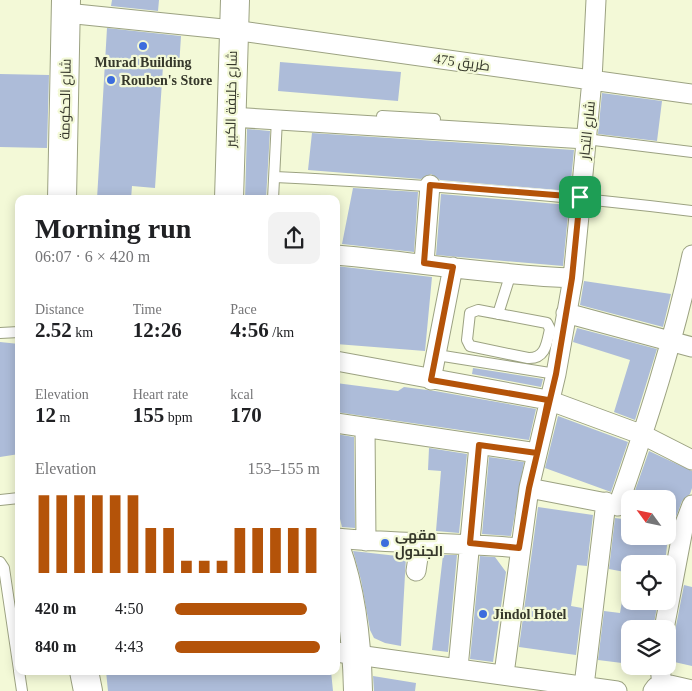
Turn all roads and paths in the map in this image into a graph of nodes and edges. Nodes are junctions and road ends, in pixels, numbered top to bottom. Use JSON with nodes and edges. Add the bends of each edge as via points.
{"nodes":[{"id":1,"x":235,"y":0,"type":"edge"},
{"id":2,"x":596,"y":0,"type":"edge"},
{"id":3,"x":66,"y":6,"type":"edge"},
{"id":4,"x":233,"y":30,"type":"junction"},
{"id":5,"x":592,"y":80,"type":"junction"},
{"id":6,"x":692,"y":94,"type":"edge"},
{"id":7,"x":382,"y":116,"type":"dead end"},
{"id":8,"x":230,"y":117,"type":"junction"},
{"id":9,"x":277,"y":119,"type":"junction"},
{"id":10,"x":435,"y":119,"type":"dead end"},
{"id":11,"x":406,"y":123,"type":"junction"},
{"id":12,"x":586,"y":139,"type":"junction"},
{"id":13,"x":692,"y":152,"type":"edge"},
{"id":14,"x":275,"y":177,"type":"junction"},
{"id":15,"x":430,"y":185,"type":"junction"},
{"id":16,"x":62,"y":195,"type":"edge"},
{"id":17,"x":229,"y":195,"type":"edge"},
{"id":18,"x":273,"y":195,"type":"edge"},
{"id":19,"x":580,"y":197,"type":"junction"},
{"id":20,"x":692,"y":211,"type":"edge"},
{"id":21,"x":340,"y":255,"type":"edge"},
{"id":22,"x":692,"y":255,"type":"edge"},
{"id":23,"x":424,"y":263,"type":"junction"},
{"id":24,"x":453,"y":267,"type":"junction"},
{"id":25,"x":510,"y":276,"type":"junction"},
{"id":26,"x":572,"y":278,"type":"junction"},
{"id":27,"x":566,"y":313,"type":"junction"},
{"id":28,"x":498,"y":314,"type":"junction"},
{"id":29,"x":15,"y":332,"type":"edge"},
{"id":30,"x":0,"y":333,"type":"edge"},
{"id":31,"x":671,"y":342,"type":"junction"},
{"id":32,"x":692,"y":347,"type":"edge"},
{"id":33,"x":437,"y":355,"type":"junction"},
{"id":34,"x":340,"y":362,"type":"edge"},
{"id":35,"x":556,"y":374,"type":"junction"},
{"id":36,"x":431,"y":380,"type":"junction"},
{"id":37,"x":548,"y":400,"type":"junction"},
{"id":38,"x":340,"y":424,"type":"edge"},
{"id":39,"x":365,"y":428,"type":"junction"},
{"id":40,"x":643,"y":435,"type":"junction"},
{"id":41,"x":479,"y":445,"type":"junction"},
{"id":42,"x":537,"y":453,"type":"junction"},
{"id":43,"x":692,"y":460,"type":"edge"},
{"id":44,"x":529,"y":488,"type":"junction"},
{"id":45,"x":15,"y":498,"type":"edge"},
{"id":46,"x":0,"y":500,"type":"edge"},
{"id":47,"x":692,"y":505,"type":"edge"},
{"id":48,"x":618,"y":506,"type":"edge"},
{"id":49,"x":676,"y":525,"type":"edge"},
{"id":50,"x":340,"y":538,"type":"edge"},
{"id":51,"x":366,"y":541,"type":"junction"},
{"id":52,"x":470,"y":543,"type":"junction"},
{"id":53,"x":420,"y":544,"type":"junction"},
{"id":54,"x":673,"y":545,"type":"edge"},
{"id":55,"x":519,"y":548,"type":"junction"},
{"id":56,"x":340,"y":560,"type":"edge"},
{"id":57,"x":0,"y":562,"type":"edge"},
{"id":58,"x":416,"y":571,"type":"dead end"},
{"id":59,"x":342,"y":590,"type":"edge"},
{"id":60,"x":15,"y":618,"type":"edge"},
{"id":61,"x":665,"y":620,"type":"edge"},
{"id":62,"x":346,"y":654,"type":"edge"},
{"id":63,"x":458,"y":668,"type":"junction"},
{"id":64,"x":504,"y":674,"type":"junction"},
{"id":65,"x":20,"y":675,"type":"edge"},
{"id":66,"x":85,"y":675,"type":"edge"},
{"id":67,"x":659,"y":675,"type":"edge"},
{"id":68,"x":584,"y":686,"type":"junction"},
{"id":69,"x":657,"y":688,"type":"edge"},
{"id":70,"x":692,"y":690,"type":"edge"},
{"id":71,"x":22,"y":691,"type":"edge"},
{"id":72,"x":88,"y":691,"type":"edge"},
{"id":73,"x":358,"y":691,"type":"edge"},
{"id":74,"x":617,"y":691,"type":"edge"}],
"edges":[{"from":1,"to":4,"type":"street","name":"شارع خليفة الكبير"},
{"from":2,"to":5,"type":"street","name":"شارع التجار"},
{"from":3,"to":4,"type":"street","name":"طريق 475"},
{"from":3,"to":16,"type":"street","name":"شارع الحكومة"},
{"from":4,"to":5,"type":"street","name":"طريق 475"},
{"from":4,"to":8,"type":"street","name":"شارع خليفة الكبير"},
{"from":5,"to":6,"type":"street","name":"طريق 475"},
{"from":5,"to":12,"type":"street","name":"شارع التجار"},
{"from":7,"to":11,"type":"lane"},
{"from":8,"to":9,"type":"street"},
{"from":8,"to":17,"type":"street","name":"شارع خليفة الكبير"},
{"from":9,"to":11,"type":"street"},
{"from":9,"to":14,"type":"lane"},
{"from":10,"to":11,"type":"lane"},
{"from":11,"to":12,"type":"street"},
{"from":12,"to":13,"type":"lane"},
{"from":12,"to":19,"type":"street","name":"شارع التجار"},
{"from":14,"to":15,"type":"lane"},
{"from":14,"to":18,"type":"lane"},
{"from":15,"to":19,"type":"lane"},
{"from":15,"to":23,"type":"street"},
{"from":19,"to":20,"type":"lane"},
{"from":19,"to":26,"type":"street","name":"شارع التجار"},
{"from":21,"to":23,"type":"street"},
{"from":22,"to":31,"type":"street"},
{"from":23,"to":24,"type":"street"},
{"from":24,"to":25,"type":"street"},
{"from":24,"to":33,"type":"street"},
{"from":25,"to":26,"type":"street"},
{"from":25,"to":28,"type":"lane"},
{"from":26,"to":27,"type":"street","name":"شارع التجار"},
{"from":27,"to":31,"type":"street"},
{"from":27,"to":35,"type":"street","name":"شارع التجار"},
{"from":28,"to":28,"type":"lane","via":[[547,323],[550,329],[541,355],[528,358],[470,346],[467,340],[470,313],[478,310]]},
{"from":29,"to":30,"type":"lane"},
{"from":31,"to":32,"type":"street"},
{"from":31,"to":40,"type":"street"},
{"from":33,"to":35,"type":"lane"},
{"from":33,"to":36,"type":"street"},
{"from":34,"to":36,"type":"street"},
{"from":35,"to":37,"type":"street","name":"شارع التجار"},
{"from":36,"to":37,"type":"street"},
{"from":37,"to":40,"type":"street"},
{"from":37,"to":42,"type":"street","name":"شارع التجار"},
{"from":38,"to":39,"type":"street"},
{"from":39,"to":41,"type":"street"},
{"from":39,"to":51,"type":"street"},
{"from":40,"to":43,"type":"street"},
{"from":40,"to":48,"type":"street"},
{"from":41,"to":42,"type":"street"},
{"from":41,"to":52,"type":"street"},
{"from":42,"to":44,"type":"street","name":"شارع التجار"},
{"from":44,"to":48,"type":"street"},
{"from":44,"to":55,"type":"street","name":"شارع التجار"},
{"from":45,"to":46,"type":"lane"},
{"from":47,"to":49,"type":"street"},
{"from":48,"to":68,"type":"street"},
{"from":50,"to":51,"type":"street"},
{"from":51,"to":53,"type":"street"},
{"from":52,"to":53,"type":"street"},
{"from":52,"to":55,"type":"street"},
{"from":52,"to":63,"type":"street"},
{"from":53,"to":58,"type":"street"},
{"from":54,"to":61,"type":"street"},
{"from":55,"to":64,"type":"street","name":"شارع التجار"},
{"from":56,"to":59,"type":"street","via":[[344,570]]},
{"from":57,"to":60,"type":"lane"},
{"from":59,"to":62,"type":"street"},
{"from":62,"to":63,"type":"street"},
{"from":62,"to":73,"type":"street"},
{"from":63,"to":64,"type":"street"},
{"from":64,"to":68,"type":"street"},
{"from":65,"to":71,"type":"lane"},
{"from":66,"to":72,"type":"street"},
{"from":67,"to":69,"type":"street"},
{"from":68,"to":74,"type":"street"},
{"from":69,"to":70,"type":"street","via":[[678,686]]}]}
